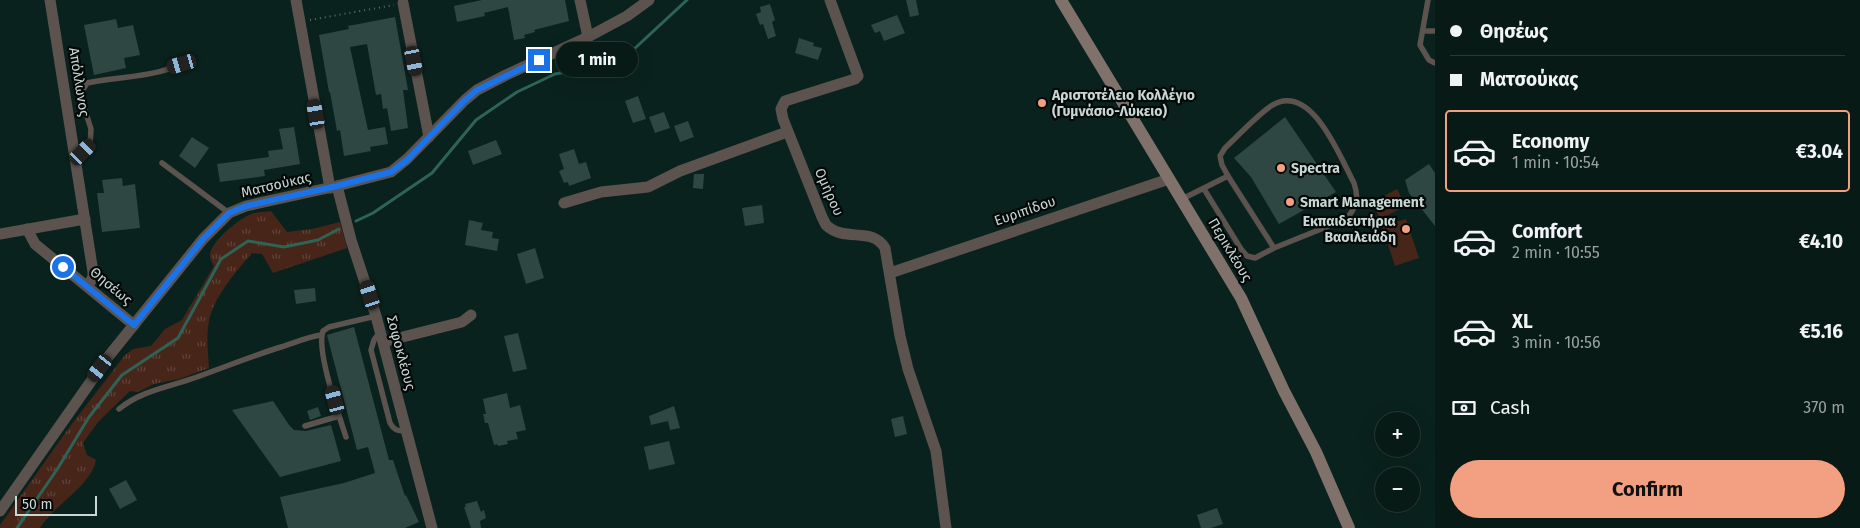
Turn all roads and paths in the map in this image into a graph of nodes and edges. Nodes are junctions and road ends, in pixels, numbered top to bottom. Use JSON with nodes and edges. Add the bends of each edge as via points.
{"nodes":[{"id":1,"x":50,"y":0,"type":"edge"},
{"id":2,"x":296,"y":0,"type":"edge"},
{"id":3,"x":580,"y":0,"type":"edge"},
{"id":4,"x":649,"y":0,"type":"edge"},
{"id":5,"x":830,"y":0,"type":"edge"},
{"id":6,"x":1061,"y":0,"type":"edge"},
{"id":7,"x":1428,"y":0,"type":"edge"},
{"id":8,"x":403,"y":4,"type":"joint"},
{"id":9,"x":300,"y":22,"type":"junction"},
{"id":10,"x":1422,"y":31,"type":"junction"},
{"id":11,"x":1435,"y":31,"type":"edge"},
{"id":12,"x":588,"y":37,"type":"junction"},
{"id":13,"x":189,"y":57,"type":"dead end"},
{"id":14,"x":1435,"y":63,"type":"edge"},
{"id":15,"x":787,"y":132,"type":"junction"},
{"id":16,"x":429,"y":137,"type":"junction"},
{"id":17,"x":76,"y":160,"type":"junction"},
{"id":18,"x":162,"y":162,"type":"dead end"},
{"id":19,"x":1228,"y":176,"type":"junction"},
{"id":20,"x":1169,"y":178,"type":"junction"},
{"id":21,"x":333,"y":187,"type":"junction"},
{"id":22,"x":1204,"y":188,"type":"junction"},
{"id":23,"x":1182,"y":200,"type":"junction"},
{"id":24,"x":564,"y":203,"type":"dead end"},
{"id":25,"x":229,"y":213,"type":"junction"},
{"id":26,"x":85,"y":219,"type":"junction"},
{"id":27,"x":27,"y":229,"type":"junction"},
{"id":28,"x":0,"y":234,"type":"edge"},
{"id":29,"x":1274,"y":248,"type":"junction"},
{"id":30,"x":890,"y":273,"type":"junction"},
{"id":31,"x":88,"y":286,"type":"junction"},
{"id":32,"x":471,"y":315,"type":"dead end"},
{"id":33,"x":376,"y":316,"type":"junction"},
{"id":34,"x":134,"y":325,"type":"junction"},
{"id":35,"x":321,"y":335,"type":"junction"},
{"id":36,"x":382,"y":337,"type":"junction"},
{"id":37,"x":119,"y":409,"type":"dead end"},
{"id":38,"x":339,"y":416,"type":"junction"},
{"id":39,"x":305,"y":426,"type":"dead end"},
{"id":40,"x":346,"y":437,"type":"dead end"},
{"id":41,"x":0,"y":511,"type":"edge"},
{"id":42,"x":432,"y":528,"type":"edge"},
{"id":43,"x":946,"y":528,"type":"edge"},
{"id":44,"x":1349,"y":528,"type":"edge"}],
"edges":[{"from":1,"to":17,"type":"street","name":"Απόλλωνος"},
{"from":2,"to":9,"type":"street","name":"Σοφοκλέους"},
{"from":3,"to":12,"type":"street"},
{"from":4,"to":12,"type":"street","name":"Ματσούκας"},
{"from":5,"to":15,"type":"street","name":"Ομήρου","via":[[858,76],[783,102],[781,112]]},
{"from":6,"to":20,"type":"street","name":"Περικλέους"},
{"from":7,"to":10,"type":"lane"},
{"from":8,"to":9,"type":"path"},
{"from":8,"to":16,"type":"street"},
{"from":9,"to":21,"type":"street","name":"Σοφοκλέους"},
{"from":10,"to":11,"type":"lane"},
{"from":10,"to":14,"type":"lane","via":[[1420,46],[1429,60]]},
{"from":12,"to":16,"type":"street","name":"Ματσούκας","via":[[484,86],[465,100]]},
{"from":13,"to":17,"type":"lane","via":[[182,64],[142,76],[87,82],[82,91],[92,129],[90,145]]},
{"from":15,"to":24,"type":"street","via":[[680,171],[648,187],[601,192]]},
{"from":15,"to":30,"type":"street","name":"Ομήρου","via":[[826,225],[834,232],[878,240],[886,248]]},
{"from":16,"to":21,"type":"street","name":"Ματσούκας","via":[[391,172]]},
{"from":17,"to":26,"type":"street","name":"Απόλλωνος"},
{"from":18,"to":25,"type":"lane"},
{"from":19,"to":22,"type":"lane"},
{"from":19,"to":29,"type":"lane"},
{"from":19,"to":29,"type":"lane","via":[[1220,156],[1271,106],[1297,102],[1310,110],[1321,123],[1354,183],[1357,203],[1346,219]]},
{"from":20,"to":23,"type":"street","name":"Περικλέους"},
{"from":20,"to":30,"type":"street","name":"Ευριπίδου"},
{"from":21,"to":25,"type":"street","name":"Ματσούκας","via":[[246,206]]},
{"from":21,"to":33,"type":"street","name":"Σοφοκλέους"},
{"from":22,"to":23,"type":"lane"},
{"from":22,"to":29,"type":"lane","via":[[1247,256],[1255,258]]},
{"from":23,"to":44,"type":"street","name":"Περικλέους","via":[[1249,313]]},
{"from":25,"to":34,"type":"street","name":"Ματσούκας","via":[[203,239]]},
{"from":26,"to":27,"type":"street"},
{"from":26,"to":31,"type":"street","name":"Απόλλωνος","via":[[93,272]]},
{"from":27,"to":28,"type":"street"},
{"from":27,"to":31,"type":"street","name":"Θησέως","via":[[34,244]]},
{"from":30,"to":43,"type":"street","name":"Ομήρου","via":[[908,369],[934,443]]},
{"from":31,"to":34,"type":"street","name":"Θησέως"},
{"from":32,"to":36,"type":"street","via":[[462,322]]},
{"from":33,"to":35,"type":"lane","via":[[329,327]]},
{"from":33,"to":36,"type":"street","name":"Σοφοκλέους"},
{"from":34,"to":41,"type":"street","name":"Ματσούκας","via":[[92,378]]},
{"from":35,"to":37,"type":"lane","via":[[150,391]]},
{"from":35,"to":38,"type":"lane","via":[[322,354]]},
{"from":36,"to":42,"type":"street","name":"Σοφοκλέους"},
{"from":38,"to":39,"type":"lane"},
{"from":38,"to":40,"type":"lane"}]}
